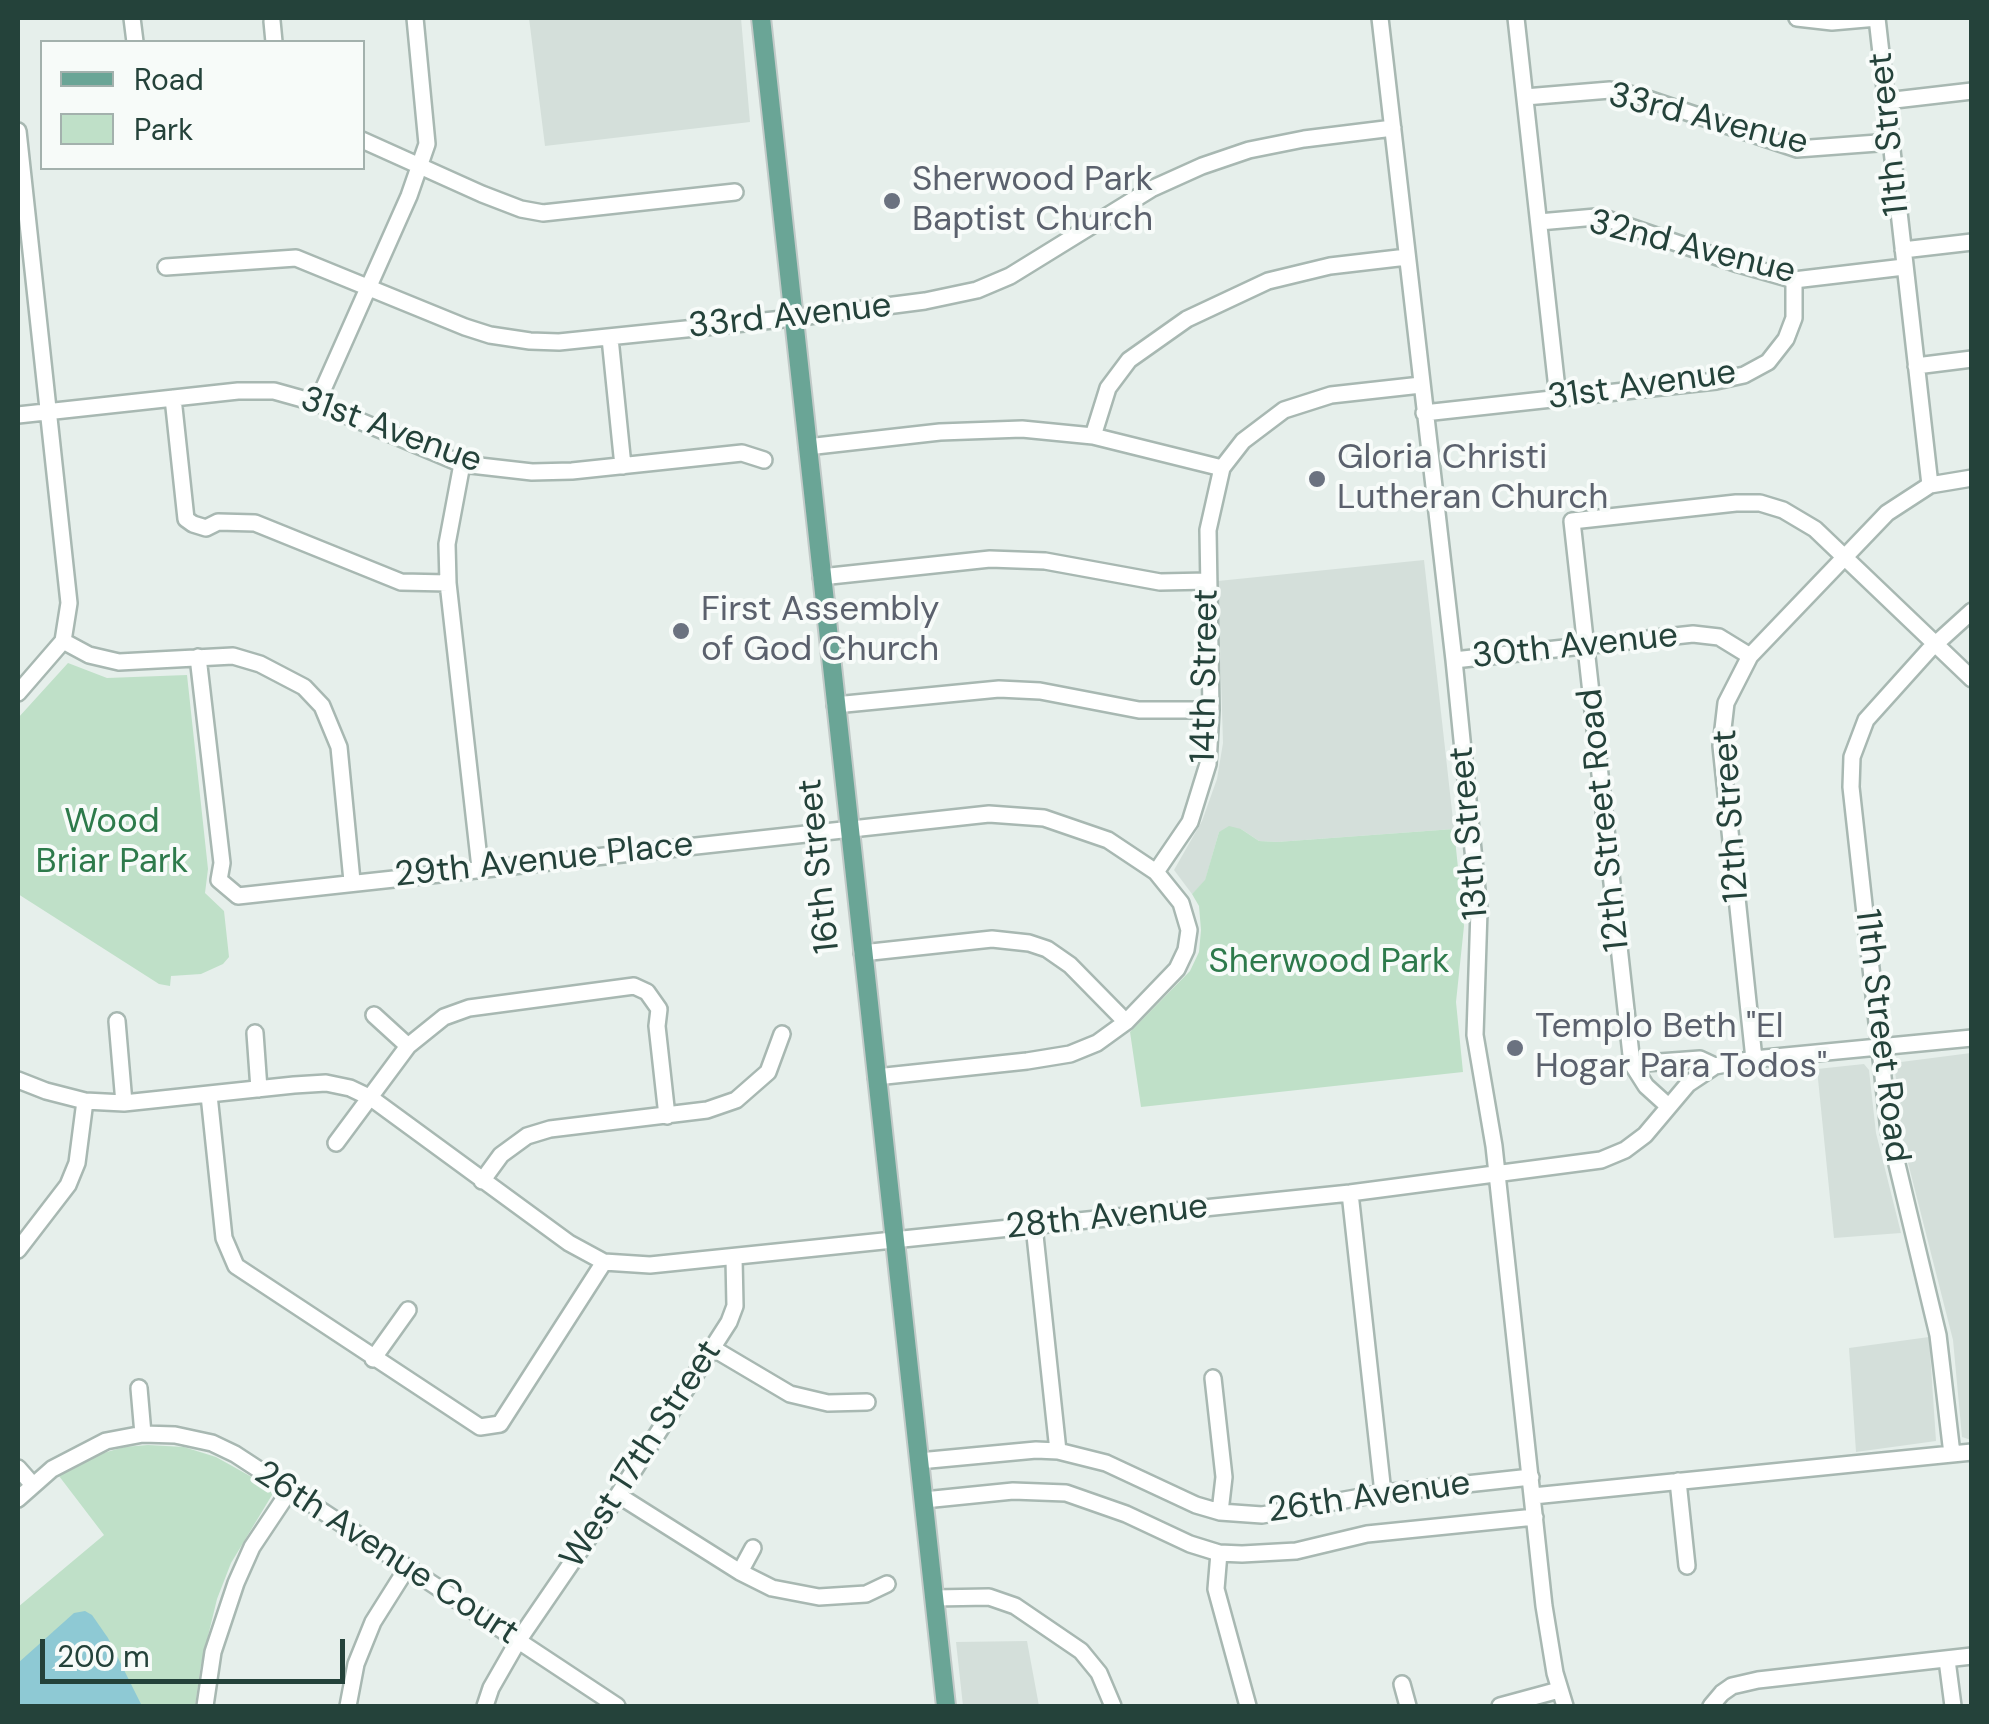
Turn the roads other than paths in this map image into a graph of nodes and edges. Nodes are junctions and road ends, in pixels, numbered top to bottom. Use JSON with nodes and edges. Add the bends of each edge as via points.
{"nodes":[{"id":1,"x":415,"y":18,"type":"edge"},
{"id":2,"x":761,"y":18,"type":"edge"},
{"id":3,"x":1380,"y":18,"type":"edge"},
{"id":4,"x":1516,"y":18,"type":"edge"},
{"id":5,"x":1797,"y":18,"type":"edge"},
{"id":6,"x":1877,"y":18,"type":"edge"},
{"id":7,"x":272,"y":21,"type":"dead end"},
{"id":8,"x":274,"y":40,"type":"edge"},
{"id":9,"x":1972,"y":91,"type":"edge"},
{"id":10,"x":1525,"y":97,"type":"junction"},
{"id":11,"x":1886,"y":101,"type":"junction"},
{"id":12,"x":1393,"y":128,"type":"junction"},
{"id":13,"x":18,"y":131,"type":"edge"},
{"id":14,"x":365,"y":141,"type":"edge"},
{"id":15,"x":1891,"y":142,"type":"junction"},
{"id":16,"x":421,"y":166,"type":"junction"},
{"id":17,"x":735,"y":192,"type":"dead end"},
{"id":18,"x":1539,"y":222,"type":"junction"},
{"id":19,"x":1972,"y":242,"type":"edge"},
{"id":20,"x":1407,"y":257,"type":"junction"},
{"id":21,"x":1904,"y":258,"type":"junction"},
{"id":22,"x":166,"y":268,"type":"dead end"},
{"id":23,"x":1794,"y":280,"type":"junction"},
{"id":24,"x":369,"y":287,"type":"junction"},
{"id":25,"x":793,"y":318,"type":"junction"},
{"id":26,"x":610,"y":338,"type":"junction"},
{"id":27,"x":1972,"y":359,"type":"edge"},
{"id":28,"x":1916,"y":366,"type":"junction"},
{"id":29,"x":1421,"y":385,"type":"junction"},
{"id":30,"x":173,"y":398,"type":"junction"},
{"id":31,"x":1558,"y":398,"type":"junction"},
{"id":32,"x":317,"y":404,"type":"junction"},
{"id":33,"x":48,"y":411,"type":"junction"},
{"id":34,"x":1424,"y":413,"type":"junction"},
{"id":35,"x":18,"y":414,"type":"edge"},
{"id":36,"x":1093,"y":436,"type":"junction"},
{"id":37,"x":807,"y":447,"type":"junction"},
{"id":38,"x":764,"y":460,"type":"dead end"},
{"id":39,"x":462,"y":464,"type":"junction"},
{"id":40,"x":622,"y":466,"type":"junction"},
{"id":41,"x":1222,"y":468,"type":"junction"},
{"id":42,"x":1972,"y":478,"type":"edge"},
{"id":43,"x":1930,"y":485,"type":"junction"},
{"id":44,"x":1844,"y":557,"type":"junction"},
{"id":45,"x":821,"y":577,"type":"junction"},
{"id":46,"x":1208,"y":581,"type":"junction"},
{"id":47,"x":448,"y":584,"type":"junction"},
{"id":48,"x":1972,"y":611,"type":"edge"},
{"id":49,"x":63,"y":641,"type":"junction"},
{"id":50,"x":1935,"y":643,"type":"junction"},
{"id":51,"x":1586,"y":646,"type":"junction"},
{"id":52,"x":1750,"y":656,"type":"junction"},
{"id":53,"x":198,"y":657,"type":"junction"},
{"id":54,"x":1454,"y":660,"type":"junction"},
{"id":55,"x":1972,"y":678,"type":"edge"},
{"id":56,"x":18,"y":693,"type":"edge"},
{"id":57,"x":835,"y":705,"type":"junction"},
{"id":58,"x":1211,"y":710,"type":"junction"},
{"id":59,"x":850,"y":828,"type":"junction"},
{"id":60,"x":480,"y":868,"type":"junction"},
{"id":61,"x":1156,"y":872,"type":"junction"},
{"id":62,"x":352,"y":881,"type":"junction"},
{"id":63,"x":862,"y":953,"type":"junction"},
{"id":64,"x":374,"y":1015,"type":"dead end"},
{"id":65,"x":116,"y":1021,"type":"dead end"},
{"id":66,"x":1126,"y":1022,"type":"junction"},
{"id":67,"x":255,"y":1034,"type":"dead end"},
{"id":68,"x":782,"y":1034,"type":"dead end"},
{"id":69,"x":1972,"y":1038,"type":"edge"},
{"id":70,"x":408,"y":1046,"type":"junction"},
{"id":71,"x":1880,"y":1048,"type":"junction"},
{"id":72,"x":1754,"y":1059,"type":"junction"},
{"id":73,"x":1632,"y":1064,"type":"junction"},
{"id":74,"x":1715,"y":1066,"type":"junction"},
{"id":75,"x":876,"y":1077,"type":"junction"},
{"id":76,"x":18,"y":1080,"type":"edge"},
{"id":77,"x":259,"y":1089,"type":"junction"},
{"id":78,"x":209,"y":1094,"type":"junction"},
{"id":79,"x":372,"y":1098,"type":"junction"},
{"id":80,"x":84,"y":1101,"type":"junction"},
{"id":81,"x":124,"y":1103,"type":"junction"},
{"id":82,"x":1667,"y":1105,"type":"junction"},
{"id":83,"x":666,"y":1116,"type":"junction"},
{"id":84,"x":336,"y":1143,"type":"dead end"},
{"id":85,"x":1496,"y":1174,"type":"junction"},
{"id":86,"x":482,"y":1181,"type":"junction"},
{"id":87,"x":1350,"y":1193,"type":"junction"},
{"id":88,"x":1034,"y":1226,"type":"junction"},
{"id":89,"x":895,"y":1241,"type":"junction"},
{"id":90,"x":18,"y":1250,"type":"edge"},
{"id":91,"x":734,"y":1258,"type":"junction"},
{"id":92,"x":604,"y":1262,"type":"junction"},
{"id":93,"x":408,"y":1310,"type":"dead end"},
{"id":94,"x":714,"y":1348,"type":"junction"},
{"id":95,"x":373,"y":1358,"type":"junction"},
{"id":96,"x":1213,"y":1378,"type":"dead end"},
{"id":97,"x":138,"y":1388,"type":"dead end"},
{"id":98,"x":867,"y":1402,"type":"dead end"},
{"id":99,"x":143,"y":1434,"type":"junction"},
{"id":100,"x":1058,"y":1451,"type":"junction"},
{"id":101,"x":1972,"y":1452,"type":"edge"},
{"id":102,"x":1952,"y":1454,"type":"junction"},
{"id":103,"x":919,"y":1461,"type":"junction"},
{"id":104,"x":18,"y":1468,"type":"edge"},
{"id":105,"x":1531,"y":1477,"type":"junction"},
{"id":106,"x":1678,"y":1481,"type":"junction"},
{"id":107,"x":33,"y":1485,"type":"junction"},
{"id":108,"x":290,"y":1490,"type":"junction"},
{"id":109,"x":1382,"y":1493,"type":"junction"},
{"id":110,"x":618,"y":1495,"type":"junction"},
{"id":111,"x":1533,"y":1496,"type":"junction"},
{"id":112,"x":18,"y":1498,"type":"edge"},
{"id":113,"x":924,"y":1500,"type":"junction"},
{"id":114,"x":1220,"y":1512,"type":"junction"},
{"id":115,"x":1535,"y":1516,"type":"junction"},
{"id":116,"x":753,"y":1548,"type":"dead end"},
{"id":117,"x":1219,"y":1553,"type":"junction"},
{"id":118,"x":1687,"y":1566,"type":"dead end"},
{"id":119,"x":407,"y":1568,"type":"junction"},
{"id":120,"x":740,"y":1572,"type":"junction"},
{"id":121,"x":887,"y":1584,"type":"dead end"},
{"id":122,"x":934,"y":1598,"type":"junction"},
{"id":123,"x":518,"y":1641,"type":"junction"},
{"id":124,"x":1972,"y":1656,"type":"edge"},
{"id":125,"x":1947,"y":1660,"type":"junction"},
{"id":126,"x":1402,"y":1684,"type":"dead end"},
{"id":127,"x":1559,"y":1690,"type":"junction"},
{"id":128,"x":205,"y":1706,"type":"edge"},
{"id":129,"x":348,"y":1706,"type":"edge"},
{"id":130,"x":485,"y":1706,"type":"edge"},
{"id":131,"x":617,"y":1706,"type":"edge"},
{"id":132,"x":946,"y":1706,"type":"edge"},
{"id":133,"x":1113,"y":1706,"type":"edge"},
{"id":134,"x":1248,"y":1706,"type":"edge"},
{"id":135,"x":1408,"y":1706,"type":"edge"},
{"id":136,"x":1500,"y":1706,"type":"edge"},
{"id":137,"x":1564,"y":1706,"type":"edge"},
{"id":138,"x":1711,"y":1706,"type":"edge"},
{"id":139,"x":1953,"y":1706,"type":"edge"}],
"edges":[{"from":1,"to":16,"type":"street","via":[[428,128]]},
{"from":2,"to":25,"type":"main road","name":"16th Street"},
{"from":3,"to":12,"type":"street","name":"13th Street"},
{"from":4,"to":10,"type":"street"},
{"from":5,"to":6,"type":"street"},
{"from":6,"to":11,"type":"street","name":"11th Street"},
{"from":7,"to":8,"type":"street"},
{"from":9,"to":11,"type":"street"},
{"from":10,"to":15,"type":"street","name":"33rd Avenue","via":[[1610,90],[1797,149]]},
{"from":10,"to":18,"type":"street"},
{"from":11,"to":15,"type":"street","name":"11th Street"},
{"from":12,"to":20,"type":"street","name":"13th Street"},
{"from":12,"to":25,"type":"street","name":"33rd Avenue","via":[[1304,139],[1202,166],[977,290]]},
{"from":13,"to":33,"type":"street"},
{"from":14,"to":16,"type":"street"},
{"from":15,"to":21,"type":"street","name":"11th Street"},
{"from":16,"to":17,"type":"street","via":[[543,213]]},
{"from":16,"to":24,"type":"street"},
{"from":18,"to":23,"type":"street","name":"32nd Avenue","via":[[1596,216]]},
{"from":18,"to":31,"type":"street"},
{"from":19,"to":21,"type":"street","name":"32nd Avenue"},
{"from":20,"to":29,"type":"street","name":"13th Street"},
{"from":20,"to":36,"type":"street","via":[[1268,281],[1187,318],[1129,360],[1108,388]]},
{"from":21,"to":23,"type":"street","name":"32nd Avenue"},
{"from":21,"to":28,"type":"street","name":"11th Street"},
{"from":22,"to":24,"type":"street","name":"33rd Avenue","via":[[296,258]]},
{"from":23,"to":31,"type":"street","name":"31st Avenue","via":[[1794,318],[1786,339],[1768,362],[1744,375]]},
{"from":24,"to":26,"type":"street","name":"33rd Avenue","via":[[490,335],[559,342]]},
{"from":24,"to":32,"type":"street"},
{"from":25,"to":26,"type":"street","name":"33rd Avenue"},
{"from":25,"to":37,"type":"main road","name":"16th Street"},
{"from":26,"to":40,"type":"street"},
{"from":27,"to":28,"type":"street"},
{"from":28,"to":43,"type":"street","name":"11th Street"},
{"from":29,"to":34,"type":"street","name":"13th Street"},
{"from":29,"to":41,"type":"street","via":[[1331,395],[1284,410],[1243,441]]},
{"from":30,"to":32,"type":"street","name":"31st Avenue","via":[[274,391]]},
{"from":30,"to":33,"type":"street","name":"31st Avenue"},
{"from":30,"to":47,"type":"street","via":[[186,518],[193,524],[255,523],[401,582]]},
{"from":31,"to":34,"type":"street","name":"31st Avenue"},
{"from":32,"to":39,"type":"street","name":"31st Avenue"},
{"from":33,"to":35,"type":"street","name":"31st Avenue"},
{"from":33,"to":49,"type":"street","via":[[68,603]]},
{"from":34,"to":54,"type":"street","name":"13th Street"},
{"from":36,"to":37,"type":"street","via":[[1000,429]]},
{"from":36,"to":41,"type":"street"},
{"from":37,"to":45,"type":"main road","name":"16th Street"},
{"from":38,"to":40,"type":"street","name":"31st Avenue","via":[[742,454]]},
{"from":39,"to":40,"type":"street","name":"31st Avenue","via":[[532,472]]},
{"from":39,"to":47,"type":"street","via":[[447,544]]},
{"from":41,"to":46,"type":"street","name":"14th Street","via":[[1208,530]]},
{"from":42,"to":43,"type":"street"},
{"from":43,"to":44,"type":"street","name":"12th Street","via":[[1887,513]]},
{"from":44,"to":50,"type":"street"},
{"from":44,"to":51,"type":"street","name":"12th Street Road","via":[[1799,517],[1760,503],[1572,521]]},
{"from":44,"to":52,"type":"street","name":"12th Street"},
{"from":45,"to":46,"type":"street","via":[[990,559],[1045,561],[1160,582]]},
{"from":45,"to":57,"type":"main road","name":"16th Street"},
{"from":46,"to":58,"type":"street","name":"14th Street"},
{"from":47,"to":60,"type":"street"},
{"from":48,"to":50,"type":"street"},
{"from":49,"to":53,"type":"street","via":[[119,662]]},
{"from":49,"to":56,"type":"street"},
{"from":50,"to":55,"type":"street"},
{"from":50,"to":71,"type":"street","name":"11th Street Road","via":[[1866,720],[1852,757]]},
{"from":51,"to":52,"type":"street","name":"30th Avenue","via":[[1706,635]]},
{"from":51,"to":54,"type":"street","name":"30th Avenue"},
{"from":51,"to":73,"type":"street","name":"12th Street Road"},
{"from":52,"to":72,"type":"street","name":"12th Street","via":[[1726,703],[1721,746]]},
{"from":53,"to":62,"type":"street","via":[[260,664],[304,687],[322,706],[339,747]]},
{"from":53,"to":62,"type":"street","name":"29th Avenue Place","via":[[219,880],[238,896]]},
{"from":54,"to":85,"type":"street","name":"13th Street","via":[[1478,910],[1475,1035]]},
{"from":57,"to":58,"type":"street","via":[[1000,689],[1139,710]]},
{"from":57,"to":59,"type":"main road","name":"16th Street"},
{"from":58,"to":61,"type":"street","name":"14th Street","via":[[1202,792]]},
{"from":59,"to":60,"type":"street","name":"29th Avenue Place"},
{"from":59,"to":61,"type":"street","name":"29th Avenue Place","via":[[989,814],[1044,818],[1108,840]]},
{"from":59,"to":63,"type":"main road","name":"16th Street"},
{"from":60,"to":62,"type":"street","name":"29th Avenue Place"},
{"from":61,"to":66,"type":"street","via":[[1185,912],[1186,950],[1177,969]]},
{"from":63,"to":66,"type":"street","via":[[992,939],[1029,943],[1070,965]]},
{"from":63,"to":75,"type":"main road","name":"16th Street"},
{"from":64,"to":70,"type":"street"},
{"from":65,"to":81,"type":"street"},
{"from":66,"to":75,"type":"street","via":[[1070,1054]]},
{"from":67,"to":77,"type":"street"},
{"from":68,"to":83,"type":"street","via":[[768,1072],[736,1100]]},
{"from":69,"to":71,"type":"street","name":"28th Avenue"},
{"from":70,"to":79,"type":"street"},
{"from":70,"to":83,"type":"street","via":[[444,1017],[469,1008],[634,986],[658,1009]]},
{"from":71,"to":72,"type":"street","name":"28th Avenue"},
{"from":71,"to":102,"type":"street","name":"11th Street Road","via":[[1893,1151],[1938,1335]]},
{"from":72,"to":74,"type":"street","name":"28th Avenue"},
{"from":73,"to":74,"type":"street","via":[[1700,1059]]},
{"from":73,"to":82,"type":"street"},
{"from":74,"to":82,"type":"street","name":"28th Avenue"},
{"from":75,"to":89,"type":"main road","name":"16th Street"},
{"from":76,"to":80,"type":"street","name":"28th Avenue"},
{"from":77,"to":78,"type":"street","name":"28th Avenue"},
{"from":77,"to":79,"type":"street","name":"28th Avenue","via":[[326,1084]]},
{"from":78,"to":81,"type":"street","name":"28th Avenue"},
{"from":78,"to":95,"type":"street","via":[[228,1251],[236,1266]]},
{"from":79,"to":84,"type":"street"},
{"from":79,"to":86,"type":"street","name":"28th Avenue"},
{"from":80,"to":81,"type":"street","name":"28th Avenue"},
{"from":80,"to":90,"type":"street","via":[[68,1186]]},
{"from":82,"to":85,"type":"street","name":"28th Avenue","via":[[1645,1135],[1601,1160]]},
{"from":83,"to":86,"type":"street","via":[[527,1136]]},
{"from":85,"to":87,"type":"street","name":"28th Avenue"},
{"from":85,"to":105,"type":"street","name":"13th Street"},
{"from":86,"to":92,"type":"street","name":"28th Avenue"},
{"from":87,"to":88,"type":"street","name":"28th Avenue"},
{"from":87,"to":109,"type":"street"},
{"from":88,"to":89,"type":"street","name":"28th Avenue"},
{"from":88,"to":100,"type":"street"},
{"from":89,"to":91,"type":"street","name":"28th Avenue"},
{"from":89,"to":103,"type":"main road","name":"16th Street"},
{"from":91,"to":92,"type":"street","name":"28th Avenue"},
{"from":91,"to":94,"type":"street","name":"West 17th Street","via":[[734,1306]]},
{"from":92,"to":95,"type":"street","via":[[500,1424],[472,1424]]},
{"from":93,"to":95,"type":"street"},
{"from":94,"to":98,"type":"street","via":[[790,1394]]},
{"from":94,"to":110,"type":"street","name":"West 17th Street"},
{"from":96,"to":114,"type":"street","via":[[1224,1477]]},
{"from":97,"to":99,"type":"street"},
{"from":99,"to":107,"type":"street","name":"26th Avenue Court","via":[[78,1453]]},
{"from":99,"to":108,"type":"street","name":"26th Avenue Court","via":[[212,1444]]},
{"from":100,"to":103,"type":"street","name":"26th Avenue"},
{"from":100,"to":114,"type":"street","name":"26th Avenue","via":[[1106,1463]]},
{"from":101,"to":102,"type":"street"},
{"from":102,"to":106,"type":"street"},
{"from":103,"to":113,"type":"main road","name":"16th Street"},
{"from":104,"to":107,"type":"street"},
{"from":105,"to":109,"type":"street","name":"26th Avenue"},
{"from":105,"to":111,"type":"street","name":"13th Street"},
{"from":106,"to":111,"type":"street"},
{"from":106,"to":118,"type":"street"},
{"from":107,"to":112,"type":"street","name":"26th Avenue Court"},
{"from":108,"to":119,"type":"street","name":"26th Avenue Court"},
{"from":108,"to":128,"type":"street","via":[[252,1548],[229,1601]]},
{"from":109,"to":114,"type":"street","name":"26th Avenue","via":[[1288,1512]]},
{"from":110,"to":120,"type":"street"},
{"from":110,"to":123,"type":"street","name":"West 17th Street"},
{"from":111,"to":115,"type":"street","name":"13th Street"},
{"from":113,"to":117,"type":"street","via":[[1066,1493]]},
{"from":113,"to":122,"type":"main road","name":"16th Street"},
{"from":115,"to":117,"type":"street","via":[[1368,1534],[1296,1551]]},
{"from":115,"to":127,"type":"street","name":"13th Street"},
{"from":116,"to":120,"type":"street"},
{"from":117,"to":134,"type":"street","via":[[1216,1588]]},
{"from":119,"to":123,"type":"street","name":"26th Avenue Court"},
{"from":119,"to":129,"type":"street","via":[[373,1622]]},
{"from":120,"to":121,"type":"street","via":[[781,1591],[819,1597],[866,1594]]},
{"from":122,"to":132,"type":"main road","name":"16th Street"},
{"from":122,"to":133,"type":"street","via":[[989,1597],[1015,1606],[1081,1651]]},
{"from":123,"to":130,"type":"street","name":"West 17th Street"},
{"from":123,"to":131,"type":"street","name":"26th Avenue Court"},
{"from":124,"to":125,"type":"street"},
{"from":125,"to":138,"type":"street","via":[[1742,1683]]},
{"from":125,"to":139,"type":"street"},
{"from":126,"to":135,"type":"street"},
{"from":127,"to":136,"type":"street"},
{"from":127,"to":137,"type":"street","name":"13th Street"}]}
